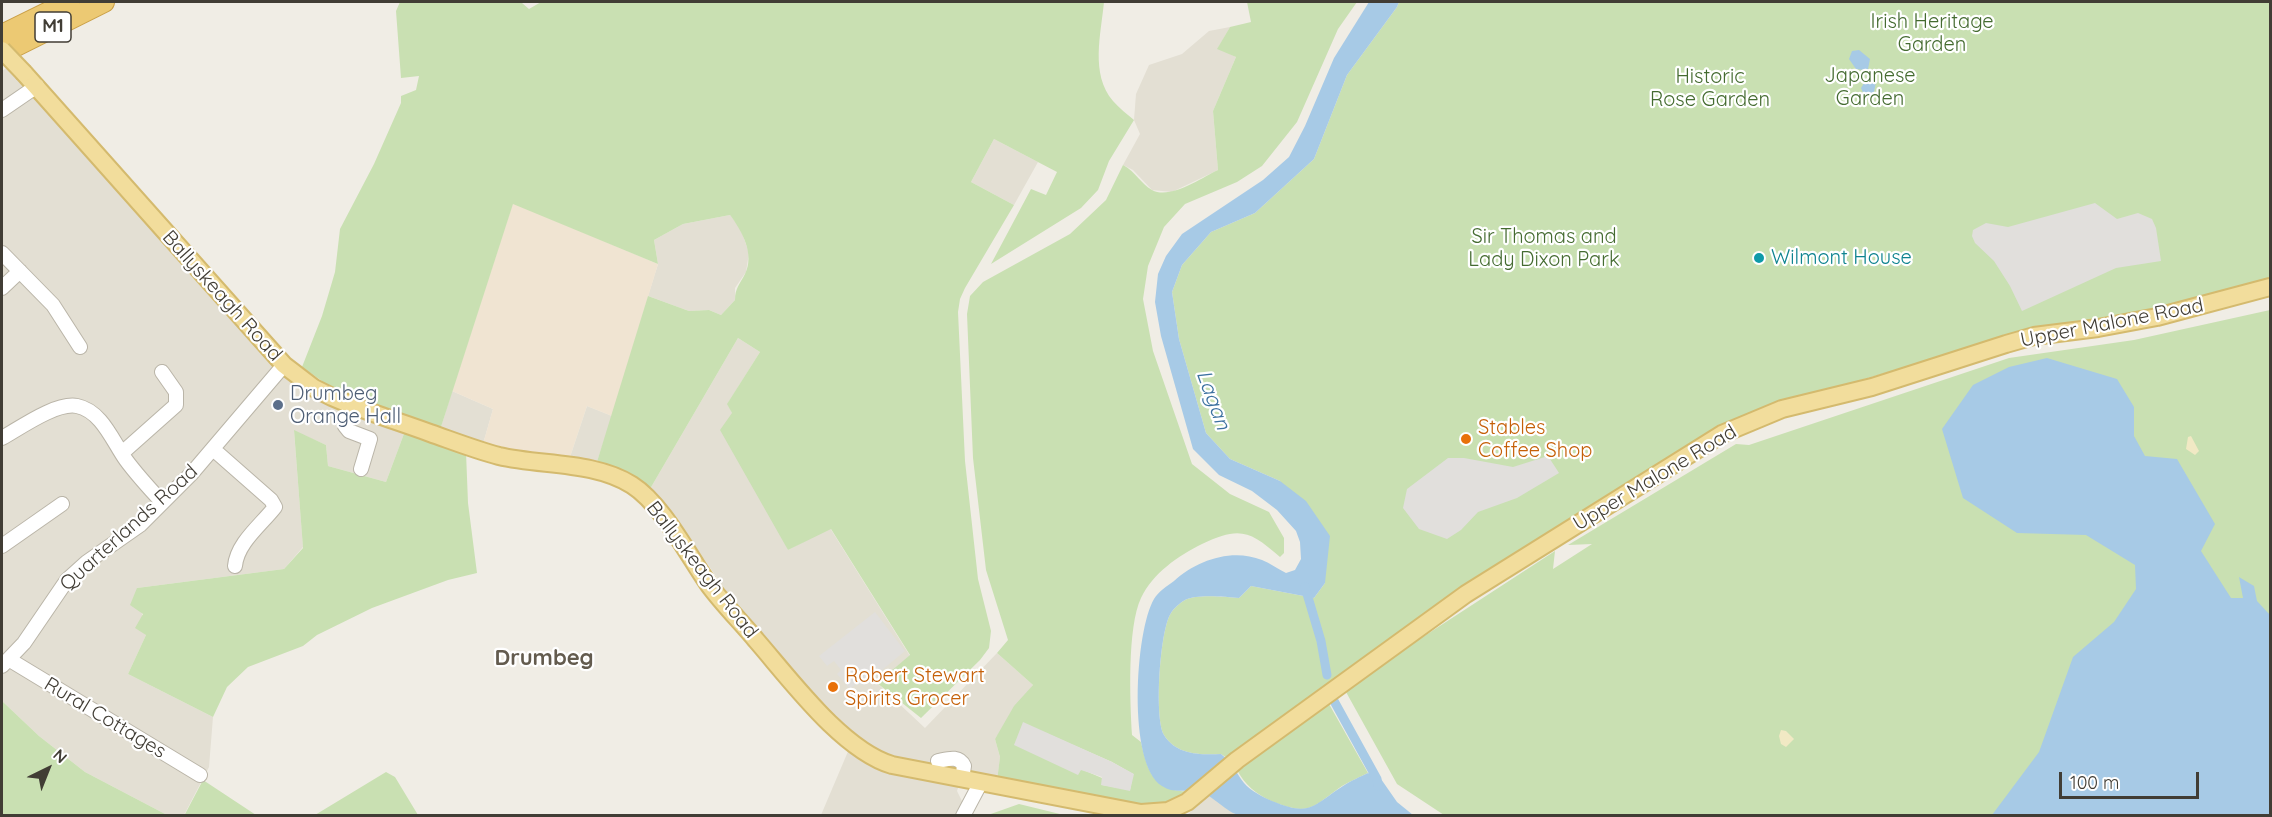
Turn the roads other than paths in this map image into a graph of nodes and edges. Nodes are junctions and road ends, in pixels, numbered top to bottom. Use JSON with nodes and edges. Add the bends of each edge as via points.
{"nodes":[{"id":1,"x":69,"y":2,"type":"edge"},
{"id":2,"x":104,"y":2,"type":"edge"},
{"id":3,"x":2,"y":35,"type":"edge"},
{"id":4,"x":2,"y":51,"type":"edge"},
{"id":5,"x":37,"y":86,"type":"junction"},
{"id":6,"x":2,"y":110,"type":"edge"},
{"id":7,"x":2,"y":253,"type":"edge"},
{"id":8,"x":20,"y":271,"type":"junction"},
{"id":9,"x":2271,"y":286,"type":"edge"},
{"id":10,"x":2,"y":288,"type":"edge"},
{"id":11,"x":80,"y":347,"type":"dead end"},
{"id":12,"x":284,"y":365,"type":"junction"},
{"id":13,"x":162,"y":372,"type":"dead end"},
{"id":14,"x":351,"y":405,"type":"junction"},
{"id":15,"x":2,"y":438,"type":"edge"},
{"id":16,"x":213,"y":449,"type":"junction"},
{"id":17,"x":122,"y":453,"type":"junction"},
{"id":18,"x":361,"y":469,"type":"dead end"},
{"id":19,"x":162,"y":502,"type":"junction"},
{"id":20,"x":62,"y":504,"type":"dead end"},
{"id":21,"x":2,"y":546,"type":"edge"},
{"id":22,"x":235,"y":566,"type":"dead end"},
{"id":23,"x":6,"y":663,"type":"edge"},
{"id":24,"x":938,"y":761,"type":"dead end"},
{"id":25,"x":200,"y":775,"type":"dead end"},
{"id":26,"x":962,"y":779,"type":"junction"},
{"id":27,"x":981,"y":782,"type":"junction"},
{"id":28,"x":963,"y":816,"type":"edge"}],
"edges":[{"from":1,"to":3,"type":"highway","number":"M1"},
{"from":2,"to":4,"type":"highway","number":"M1"},
{"from":4,"to":5,"type":"main road","name":"Ballyskeagh Road","bridge":true},
{"from":5,"to":6,"type":"street"},
{"from":5,"to":12,"type":"main road","name":"Ballyskeagh Road"},
{"from":7,"to":8,"type":"street"},
{"from":8,"to":10,"type":"street"},
{"from":8,"to":11,"type":"street","via":[[53,305]]},
{"from":9,"to":27,"type":"main road","name":"Upper Malone Road","via":[[2157,316],[2034,336],[1872,387],[1782,409],[1722,434],[1466,594],[1237,760],[1187,802],[1168,811],[1141,813]]},
{"from":12,"to":14,"type":"main road","name":"Ballyskeagh Road","via":[[314,388]]},
{"from":12,"to":16,"type":"street","name":"Quarterlands Road"},
{"from":13,"to":17,"type":"street","via":[[176,392],[176,405]]},
{"from":14,"to":18,"type":"street","via":[[345,426],[370,439]]},
{"from":14,"to":26,"type":"main road","name":"Ballyskeagh Road","via":[[498,455],[580,468],[631,484],[648,498],[710,587],[846,738],[880,761]]},
{"from":15,"to":17,"type":"street","via":[[46,414],[77,406],[92,413],[105,426]]},
{"from":16,"to":19,"type":"street","name":"Quarterlands Road"},
{"from":16,"to":22,"type":"street","via":[[275,507],[244,544]]},
{"from":17,"to":19,"type":"street"},
{"from":19,"to":23,"type":"street","name":"Quarterlands Road","via":[[140,525],[67,580]]},
{"from":20,"to":21,"type":"street"},
{"from":23,"to":25,"type":"street","name":"Rural Cottages"},
{"from":24,"to":26,"type":"street","via":[[959,760],[964,766]]},
{"from":26,"to":27,"type":"main road","name":"Ballyskeagh Road"},
{"from":27,"to":28,"type":"street"}]}
